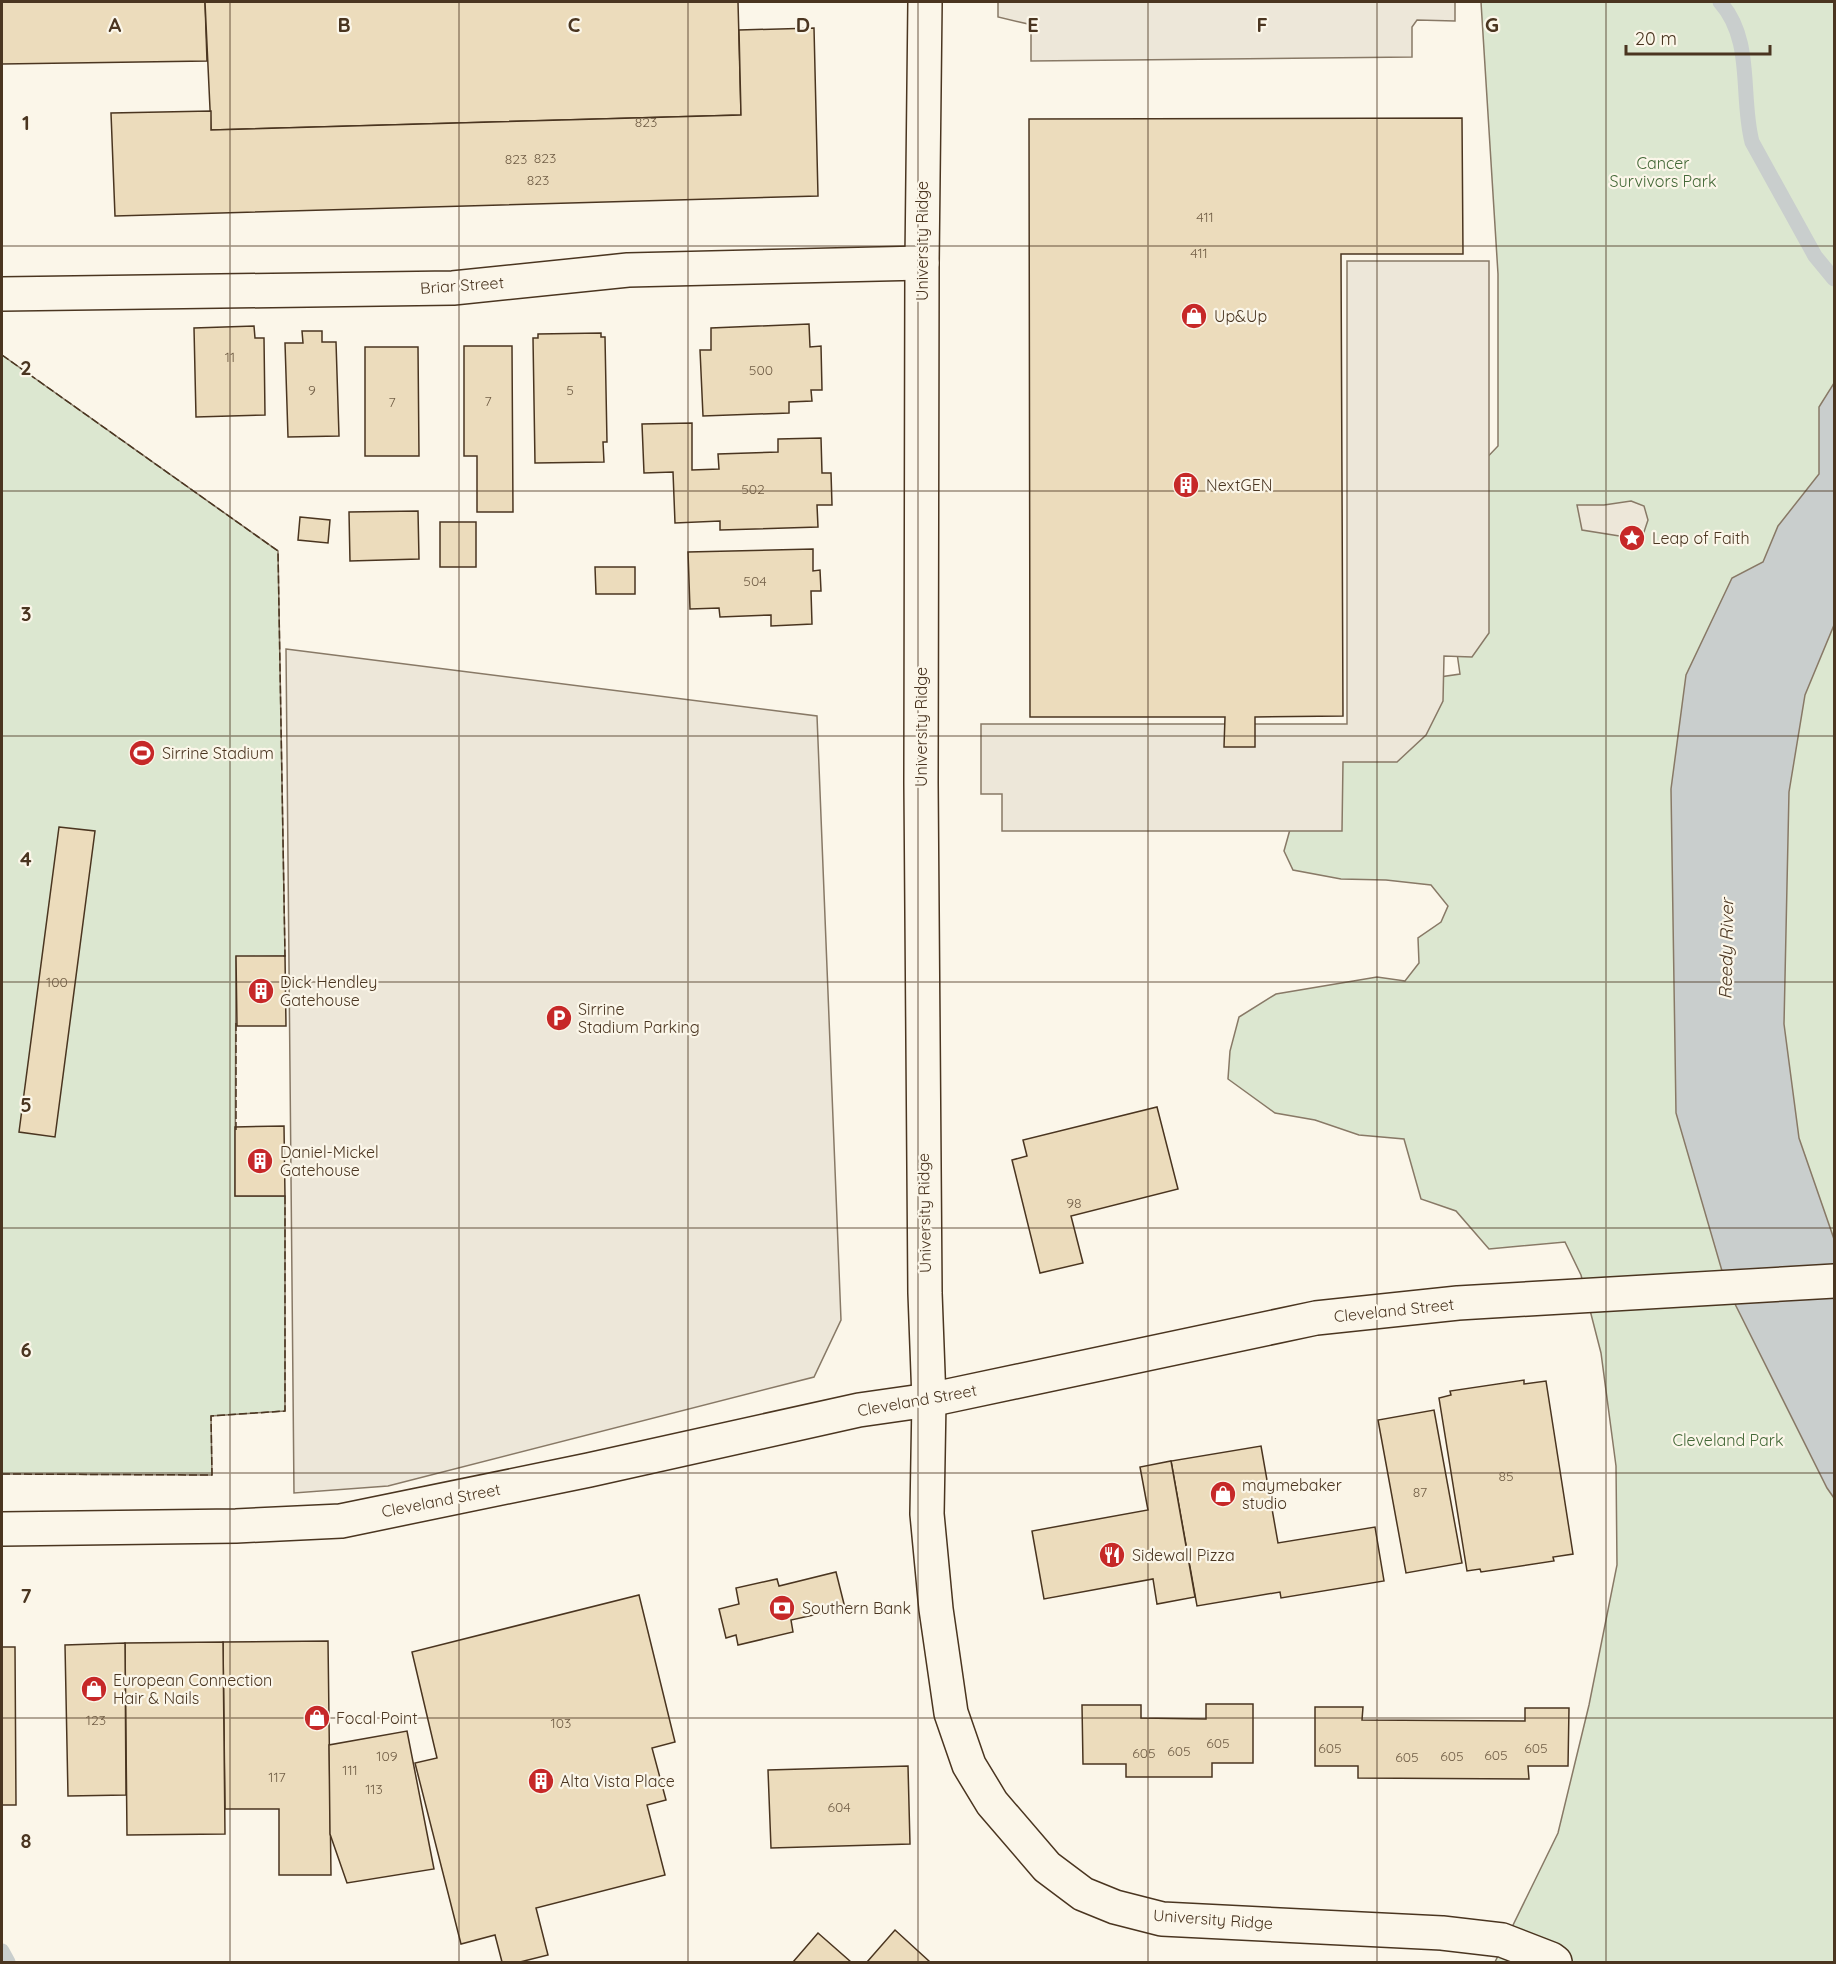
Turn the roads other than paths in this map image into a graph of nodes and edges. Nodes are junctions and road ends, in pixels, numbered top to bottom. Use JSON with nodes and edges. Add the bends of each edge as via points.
{"nodes":[{"id":1,"x":925,"y":2,"type":"edge"},
{"id":2,"x":922,"y":263,"type":"junction"},
{"id":3,"x":2,"y":294,"type":"edge"},
{"id":4,"x":1834,"y":1281,"type":"edge"},
{"id":5,"x":929,"y":1400,"type":"junction"},
{"id":6,"x":2,"y":1529,"type":"edge"},
{"id":7,"x":1554,"y":1962,"type":"edge"}],
"edges":[{"from":1,"to":2,"type":"street","name":"University Ridge"},
{"from":2,"to":3,"type":"street","name":"Briar Street","via":[[628,270],[453,288]]},
{"from":2,"to":5,"type":"street","name":"University Ridge","via":[[921,827]]},
{"from":4,"to":5,"type":"street","name":"Cleveland Street","via":[[1458,1303],[1316,1318]]},
{"from":5,"to":6,"type":"street","name":"Cleveland Street","via":[[859,1410],[341,1521]]},
{"from":5,"to":7,"type":"street","name":"University Ridge","via":[[927,1514],[951,1713],[969,1766],[992,1803],[1047,1867],[1083,1894],[1115,1907],[1162,1918],[1442,1933],[1502,1940]]}]}
